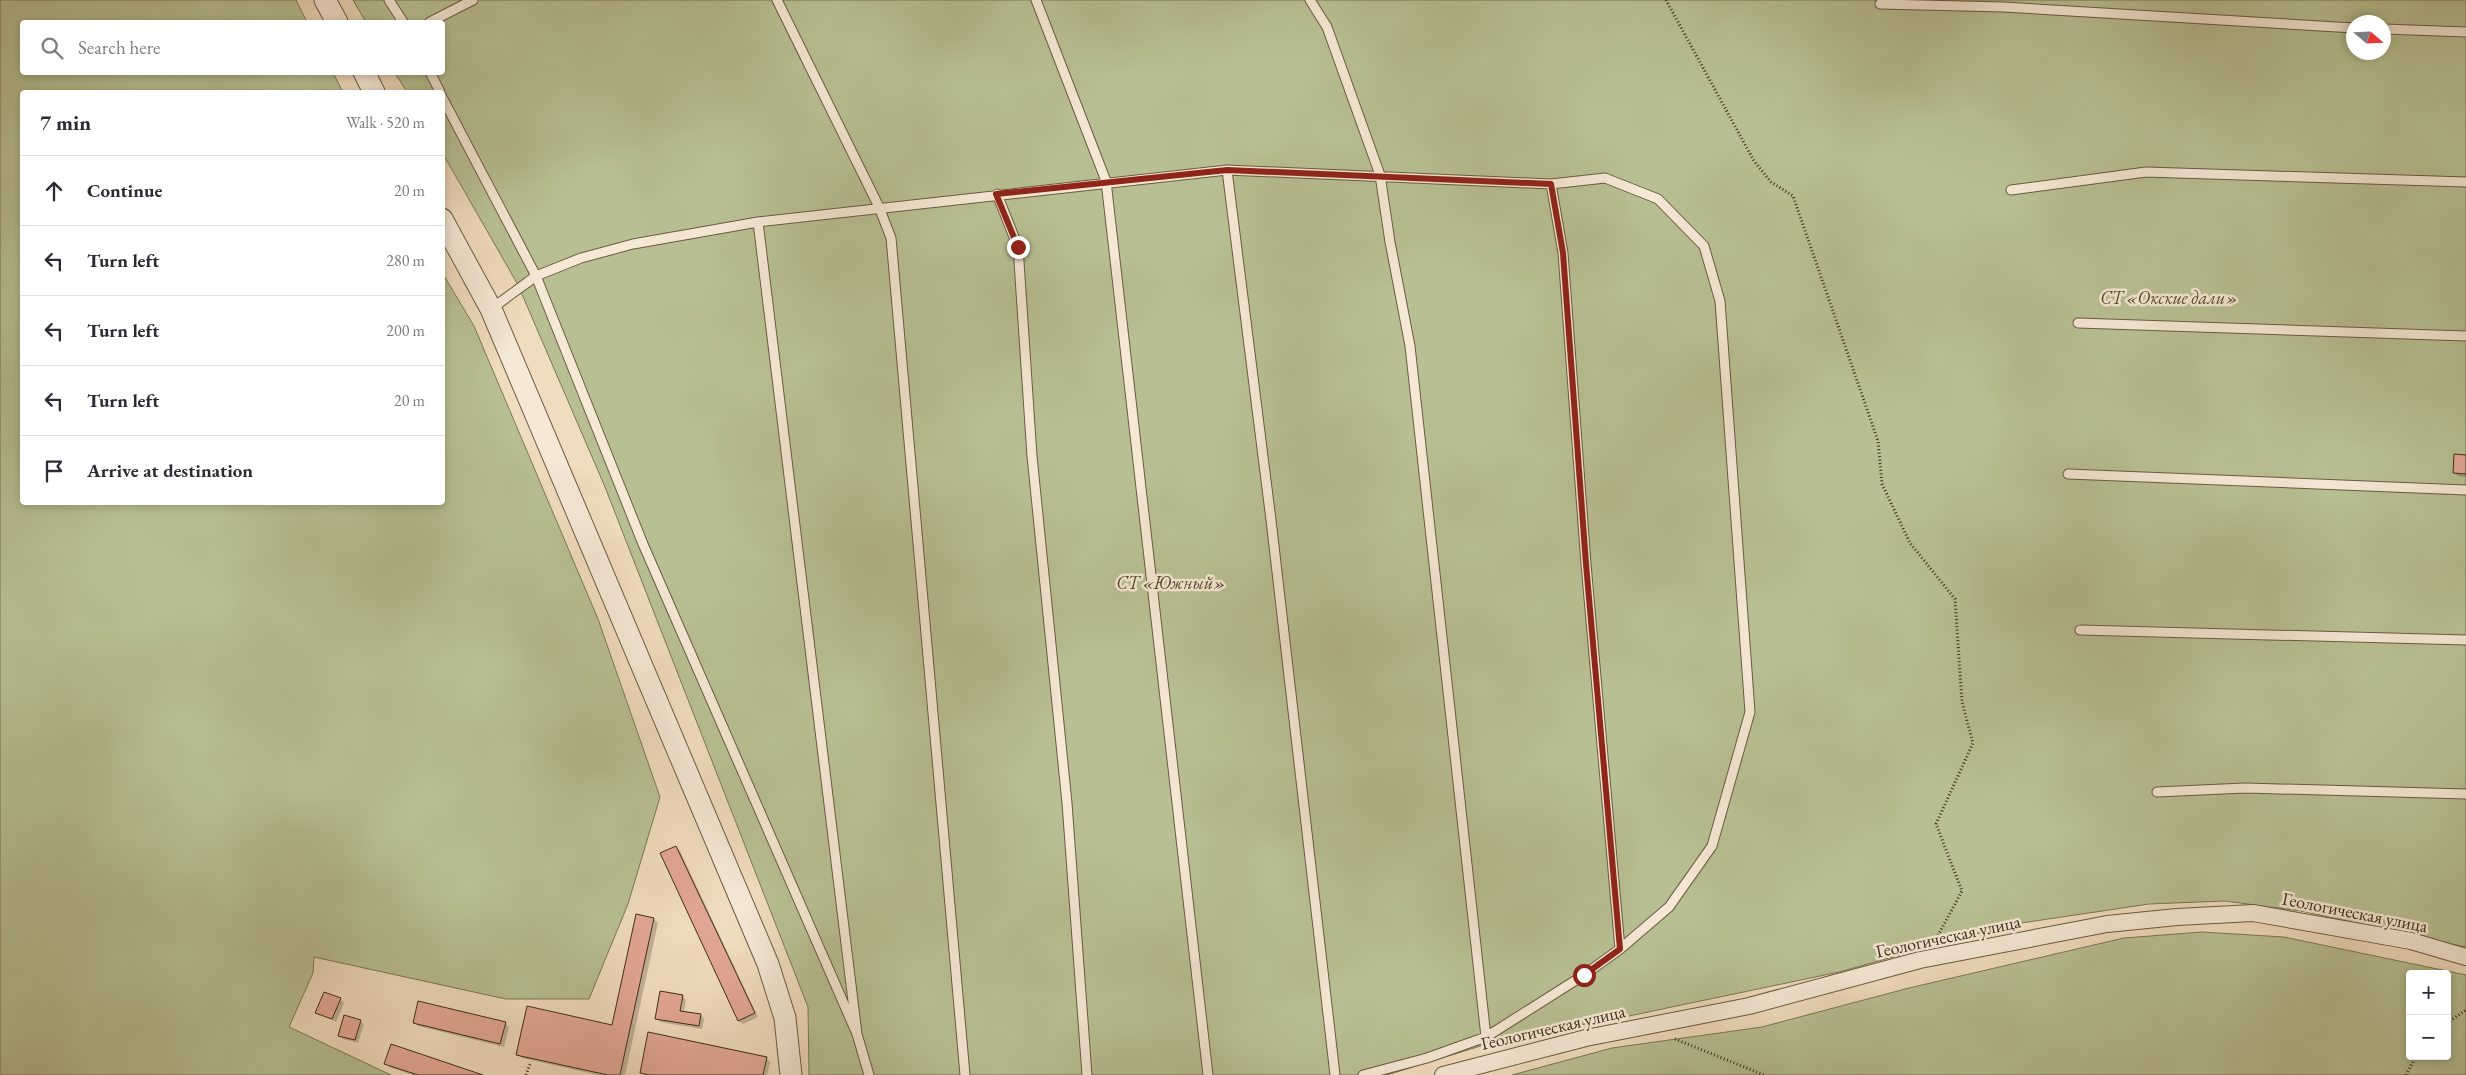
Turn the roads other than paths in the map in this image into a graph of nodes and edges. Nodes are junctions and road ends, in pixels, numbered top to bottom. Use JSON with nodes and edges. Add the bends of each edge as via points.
{"nodes":[{"id":1,"x":325,"y":0,"type":"edge"},
{"id":2,"x":389,"y":0,"type":"edge"},
{"id":3,"x":473,"y":0,"type":"edge"},
{"id":4,"x":777,"y":0,"type":"edge"},
{"id":5,"x":1036,"y":0,"type":"edge"},
{"id":6,"x":1310,"y":0,"type":"edge"},
{"id":7,"x":2003,"y":3,"type":"edge"},
{"id":8,"x":1880,"y":4,"type":"dead end"},
{"id":9,"x":336,"y":20,"type":"edge"},
{"id":10,"x":402,"y":20,"type":"edge"},
{"id":11,"x":434,"y":20,"type":"edge"},
{"id":12,"x":2346,"y":27,"type":"edge"},
{"id":13,"x":2391,"y":29,"type":"edge"},
{"id":14,"x":2466,"y":32,"type":"edge"},
{"id":15,"x":366,"y":75,"type":"edge"},
{"id":16,"x":432,"y":75,"type":"edge"},
{"id":17,"x":373,"y":90,"type":"edge"},
{"id":18,"x":439,"y":90,"type":"edge"},
{"id":19,"x":445,"y":103,"type":"edge"},
{"id":20,"x":1227,"y":170,"type":"junction"},
{"id":21,"x":1380,"y":175,"type":"junction"},
{"id":22,"x":1106,"y":182,"type":"junction"},
{"id":23,"x":2466,"y":182,"type":"edge"},
{"id":24,"x":1551,"y":184,"type":"junction"},
{"id":25,"x":2011,"y":190,"type":"dead end"},
{"id":26,"x":996,"y":194,"type":"junction"},
{"id":27,"x":879,"y":208,"type":"junction"},
{"id":28,"x":758,"y":222,"type":"junction"},
{"id":29,"x":445,"y":225,"type":"edge"},
{"id":30,"x":536,"y":276,"type":"junction"},
{"id":31,"x":491,"y":310,"type":"junction"},
{"id":32,"x":2078,"y":323,"type":"dead end"},
{"id":33,"x":2466,"y":336,"type":"edge"},
{"id":34,"x":2068,"y":474,"type":"dead end"},
{"id":35,"x":2466,"y":490,"type":"edge"},
{"id":36,"x":2080,"y":630,"type":"dead end"},
{"id":37,"x":2466,"y":640,"type":"edge"},
{"id":38,"x":2157,"y":792,"type":"dead end"},
{"id":39,"x":2466,"y":794,"type":"edge"},
{"id":40,"x":1620,"y":949,"type":"junction"},
{"id":41,"x":2466,"y":957,"type":"edge"},
{"id":42,"x":856,"y":1034,"type":"junction"},
{"id":43,"x":1486,"y":1037,"type":"junction"},
{"id":44,"x":791,"y":1075,"type":"edge"},
{"id":45,"x":870,"y":1075,"type":"edge"},
{"id":46,"x":965,"y":1075,"type":"edge"},
{"id":47,"x":1087,"y":1075,"type":"edge"},
{"id":48,"x":1208,"y":1075,"type":"edge"},
{"id":49,"x":1335,"y":1075,"type":"edge"},
{"id":50,"x":1363,"y":1075,"type":"edge"},
{"id":51,"x":1443,"y":1075,"type":"edge"}],
"edges":[{"from":1,"to":9,"type":"street"},
{"from":2,"to":10,"type":"lane"},
{"from":3,"to":11,"type":"lane"},
{"from":4,"to":27,"type":"lane"},
{"from":5,"to":22,"type":"lane"},
{"from":6,"to":21,"type":"lane","via":[[1327,27]]},
{"from":7,"to":8,"type":"lane"},
{"from":7,"to":12,"type":"lane"},
{"from":13,"to":14,"type":"lane"},
{"from":15,"to":17,"type":"street"},
{"from":16,"to":18,"type":"lane"},
{"from":19,"to":30,"type":"lane"},
{"from":20,"to":21,"type":"lane"},
{"from":20,"to":22,"type":"lane"},
{"from":20,"to":49,"type":"lane"},
{"from":21,"to":24,"type":"lane"},
{"from":21,"to":43,"type":"lane","via":[[1410,346]]},
{"from":22,"to":26,"type":"lane"},
{"from":22,"to":48,"type":"lane"},
{"from":23,"to":25,"type":"lane","via":[[2146,172]]},
{"from":24,"to":40,"type":"lane","via":[[1563,253]]},
{"from":24,"to":40,"type":"lane","via":[[1605,178],[1658,199],[1704,246],[1720,301],[1750,712],[1712,846],[1669,907]]},
{"from":26,"to":27,"type":"lane"},
{"from":26,"to":47,"type":"lane","via":[[1018,247],[1032,456],[1067,804]]},
{"from":27,"to":28,"type":"lane"},
{"from":27,"to":46,"type":"lane","via":[[891,238]]},
{"from":28,"to":30,"type":"lane","via":[[633,244],[581,258]]},
{"from":28,"to":42,"type":"lane"},
{"from":29,"to":31,"type":"street"},
{"from":30,"to":31,"type":"lane"},
{"from":30,"to":42,"type":"lane","via":[[643,544]]},
{"from":31,"to":44,"type":"street","via":[[768,964],[785,1018]]},
{"from":32,"to":33,"type":"lane"},
{"from":34,"to":35,"type":"lane"},
{"from":36,"to":37,"type":"lane"},
{"from":38,"to":39,"type":"lane","via":[[2245,788]]},
{"from":40,"to":43,"type":"lane"},
{"from":41,"to":51,"type":"street","name":"Геологическая улица","via":[[2411,941],[2253,913],[2107,924],[1920,960],[1749,1006],[1537,1050]]},
{"from":42,"to":45,"type":"lane"},
{"from":43,"to":50,"type":"lane","via":[[1427,1058]]}]}
